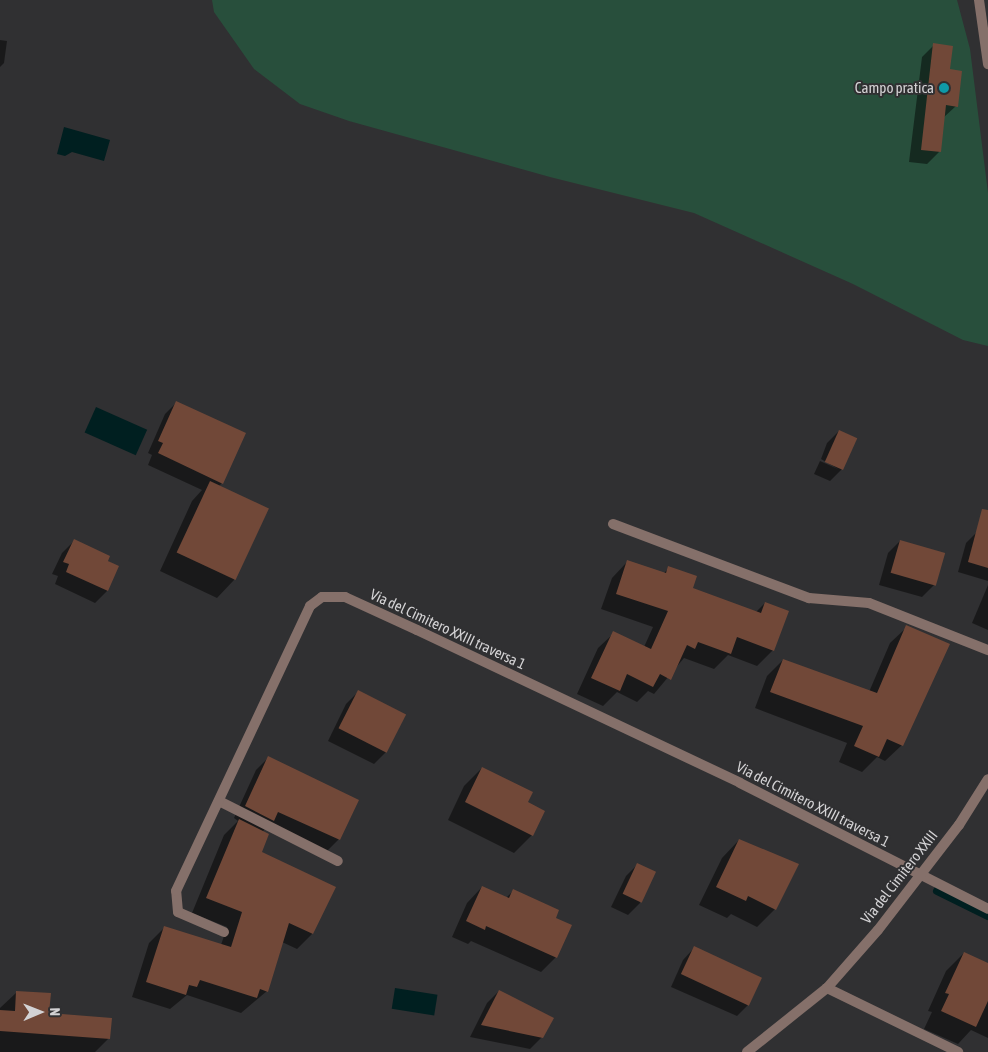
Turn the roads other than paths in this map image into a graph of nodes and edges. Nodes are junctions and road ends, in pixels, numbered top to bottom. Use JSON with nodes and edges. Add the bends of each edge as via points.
{"nodes":[{"id":1,"x":979,"y":0,"type":"edge"},
{"id":2,"x":988,"y":64,"type":"edge"},
{"id":3,"x":613,"y":524,"type":"dead end"},
{"id":4,"x":988,"y":650,"type":"edge"},
{"id":5,"x":988,"y":780,"type":"edge"},
{"id":6,"x":219,"y":801,"type":"junction"},
{"id":7,"x":338,"y":862,"type":"dead end"},
{"id":8,"x":919,"y":875,"type":"junction"},
{"id":9,"x":988,"y":909,"type":"edge"},
{"id":10,"x":224,"y":932,"type":"dead end"},
{"id":11,"x":827,"y":988,"type":"junction"},
{"id":12,"x":747,"y":1052,"type":"edge"},
{"id":13,"x":958,"y":1052,"type":"edge"}],
"edges":[{"from":1,"to":2,"type":"street"},
{"from":3,"to":4,"type":"street","via":[[809,598],[869,603]]},
{"from":5,"to":8,"type":"street","name":"Via del Cimitero XXIII","via":[[959,825]]},
{"from":6,"to":7,"type":"street"},
{"from":6,"to":8,"type":"street","name":"Via del Cimitero XXIII traversa 1","via":[[310,606],[322,597],[345,597],[740,783]]},
{"from":6,"to":10,"type":"street","name":"Via del Cimitero XXIII traversa 1","via":[[176,891],[175,903],[178,912]]},
{"from":8,"to":9,"type":"street","name":"Via del Cimitero XXIII traversa 1"},
{"from":8,"to":11,"type":"street","name":"Via del Cimitero XXIII","via":[[878,930]]},
{"from":11,"to":12,"type":"street","name":"Via del Cimitero XXIII"},
{"from":11,"to":13,"type":"street"}]}
